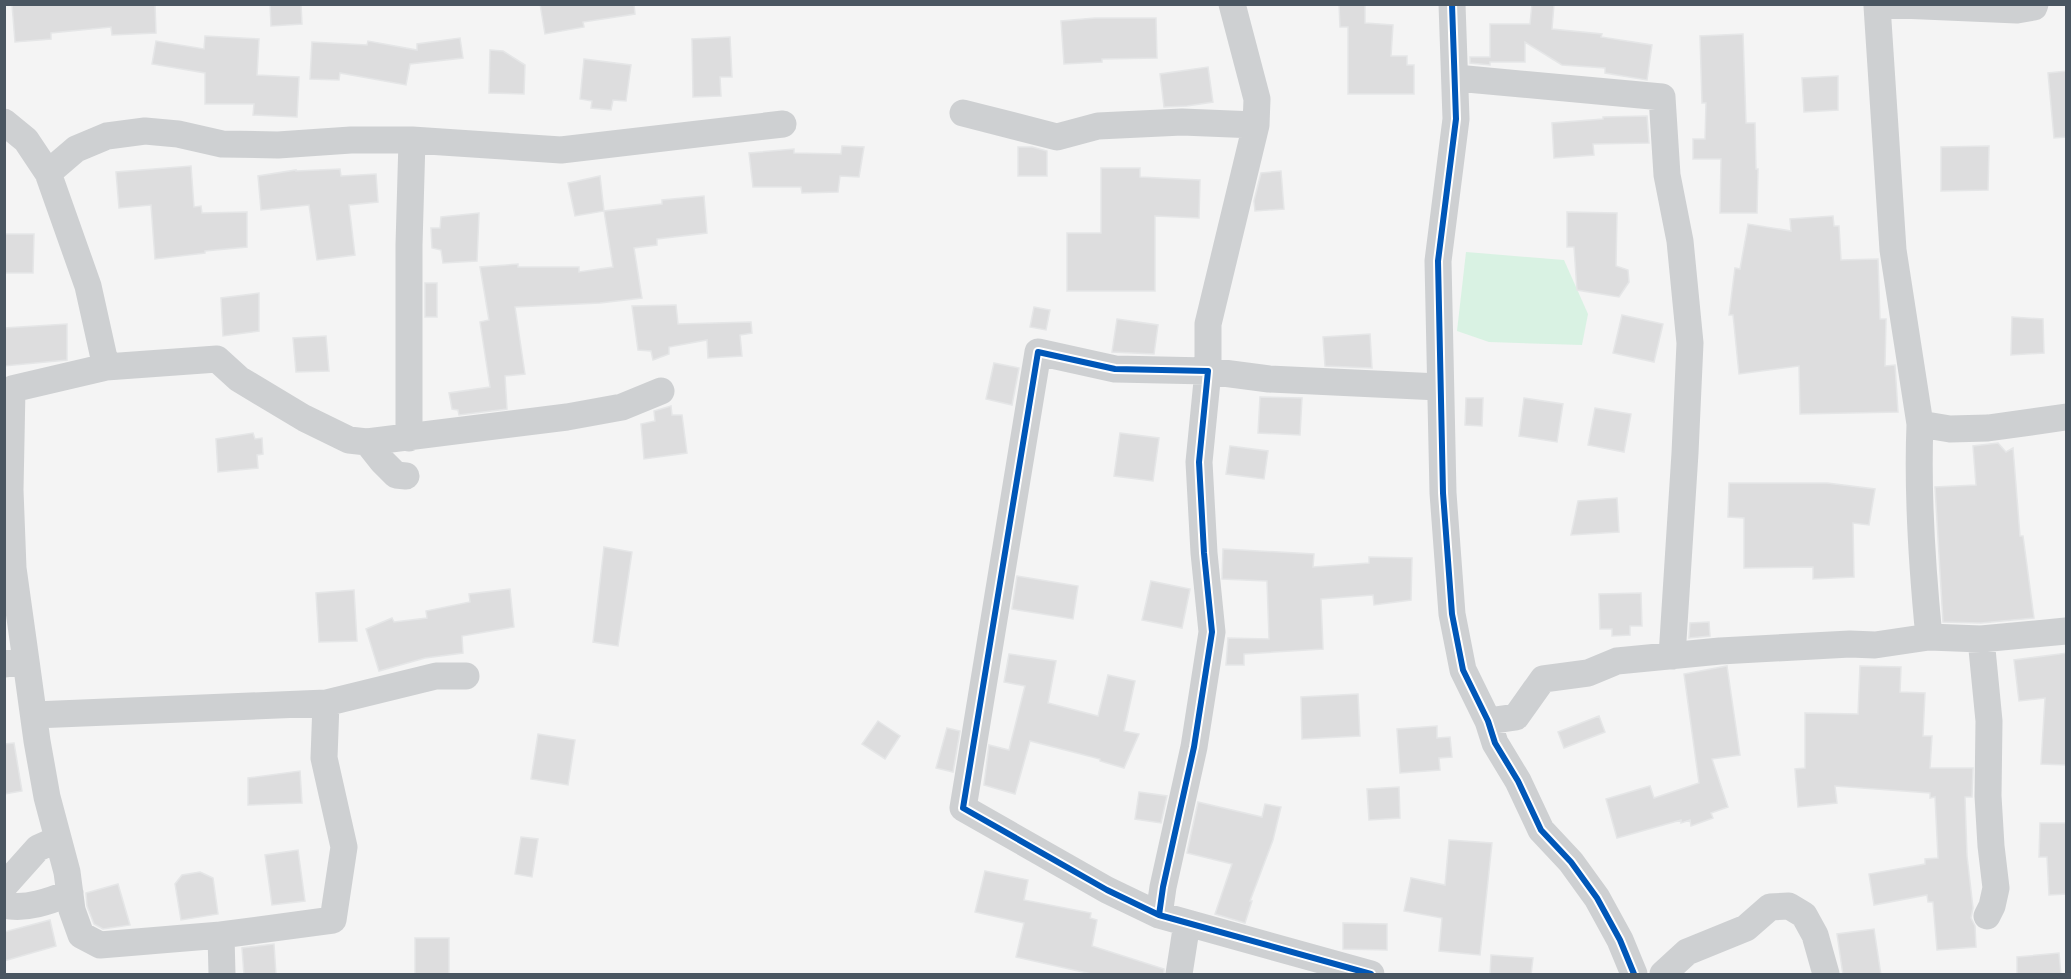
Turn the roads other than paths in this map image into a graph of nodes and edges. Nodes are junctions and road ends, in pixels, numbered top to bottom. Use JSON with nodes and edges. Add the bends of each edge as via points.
{"nodes":[{"id":1,"x":1232,"y":4,"type":"edge"},
{"id":2,"x":1452,"y":4,"type":"edge"},
{"id":3,"x":2035,"y":4,"type":"edge"},
{"id":4,"x":1877,"y":5,"type":"edge"},
{"id":5,"x":1456,"y":78,"type":"junction"},
{"id":6,"x":963,"y":113,"type":"dead end"},
{"id":7,"x":4,"y":122,"type":"edge"},
{"id":8,"x":783,"y":124,"type":"dead end"},
{"id":9,"x":1256,"y":125,"type":"junction"},
{"id":10,"x":412,"y":140,"type":"junction"},
{"id":11,"x":48,"y":173,"type":"junction"},
{"id":12,"x":106,"y":368,"type":"junction"},
{"id":13,"x":1208,"y":371,"type":"junction"},
{"id":14,"x":1439,"y":387,"type":"junction"},
{"id":15,"x":8,"y":389,"type":"edge"},
{"id":16,"x":661,"y":391,"type":"dead end"},
{"id":17,"x":2067,"y":417,"type":"edge"},
{"id":18,"x":1920,"y":424,"type":"junction"},
{"id":19,"x":409,"y":438,"type":"junction"},
{"id":20,"x":367,"y":441,"type":"junction"},
{"id":21,"x":406,"y":476,"type":"dead end"},
{"id":22,"x":2067,"y":631,"type":"edge"},
{"id":23,"x":1929,"y":637,"type":"junction"},
{"id":24,"x":1981,"y":639,"type":"junction"},
{"id":25,"x":1672,"y":656,"type":"junction"},
{"id":26,"x":15,"y":662,"type":"edge"},
{"id":27,"x":466,"y":676,"type":"dead end"},
{"id":28,"x":326,"y":703,"type":"junction"},
{"id":29,"x":34,"y":716,"type":"junction"},
{"id":30,"x":1488,"y":721,"type":"junction"},
{"id":31,"x":58,"y":839,"type":"junction"},
{"id":32,"x":4,"y":886,"type":"edge"},
{"id":33,"x":70,"y":893,"type":"junction"},
{"id":34,"x":4,"y":905,"type":"edge"},
{"id":35,"x":1159,"y":915,"type":"junction"},
{"id":36,"x":1987,"y":916,"type":"dead end"},
{"id":37,"x":1186,"y":923,"type":"junction"},
{"id":38,"x":221,"y":934,"type":"junction"},
{"id":39,"x":222,"y":975,"type":"edge"},
{"id":40,"x":1179,"y":975,"type":"edge"},
{"id":41,"x":1371,"y":975,"type":"edge"},
{"id":42,"x":1634,"y":975,"type":"edge"},
{"id":43,"x":1663,"y":975,"type":"edge"},
{"id":44,"x":1826,"y":975,"type":"edge"}],
"edges":[{"from":1,"to":9,"type":"street","via":[[1257,99]]},
{"from":2,"to":5,"type":"street"},
{"from":3,"to":4,"type":"street","via":[[2034,8],[2017,10]]},
{"from":4,"to":18,"type":"street","via":[[1893,250]]},
{"from":5,"to":14,"type":"street","via":[[1456,118],[1438,261]]},
{"from":5,"to":25,"type":"street","via":[[1662,97],[1667,176],[1680,241],[1690,343]]},
{"from":6,"to":9,"type":"street","via":[[1057,137],[1098,126],[1182,122]]},
{"from":7,"to":11,"type":"street","via":[[26,140]]},
{"from":8,"to":10,"type":"street","via":[[561,150]]},
{"from":9,"to":13,"type":"street","via":[[1208,324]]},
{"from":10,"to":11,"type":"street","via":[[222,144],[146,131],[107,136],[76,149]]},
{"from":10,"to":19,"type":"street"},
{"from":11,"to":12,"type":"street","via":[[88,286]]},
{"from":12,"to":15,"type":"street"},
{"from":12,"to":20,"type":"street","via":[[217,359],[239,379],[304,418],[349,440]]},
{"from":13,"to":14,"type":"street","via":[[1269,379]]},
{"from":13,"to":35,"type":"street","via":[[1199,462],[1212,632],[1194,747]]},
{"from":13,"to":35,"type":"street","via":[[1115,369],[1038,352],[963,808]]},
{"from":14,"to":30,"type":"street","via":[[1452,614],[1463,670]]},
{"from":15,"to":26,"type":"street"},
{"from":16,"to":19,"type":"street","via":[[622,407]]},
{"from":17,"to":18,"type":"street","via":[[1988,428],[1950,429]]},
{"from":18,"to":23,"type":"street","via":[[1921,555]]},
{"from":19,"to":20,"type":"street"},
{"from":20,"to":21,"type":"street","via":[[396,475]]},
{"from":22,"to":24,"type":"street"},
{"from":23,"to":24,"type":"street"},
{"from":23,"to":25,"type":"street","via":[[1875,645]]},
{"from":24,"to":36,"type":"street","via":[[1989,721],[1988,796],[1996,888]]},
{"from":25,"to":30,"type":"street","via":[[1617,661],[1588,673],[1543,679],[1516,717]]},
{"from":26,"to":29,"type":"street"},
{"from":27,"to":28,"type":"street","via":[[436,676]]},
{"from":28,"to":29,"type":"street"},
{"from":28,"to":38,"type":"street","via":[[324,758],[344,847],[333,920]]},
{"from":29,"to":31,"type":"street"},
{"from":30,"to":42,"type":"street","via":[[1495,743],[1541,830],[1597,898]]},
{"from":31,"to":32,"type":"street","via":[[38,848]]},
{"from":31,"to":33,"type":"street"},
{"from":33,"to":34,"type":"street","via":[[35,904]]},
{"from":33,"to":38,"type":"street","via":[[81,935],[100,945]]},
{"from":35,"to":37,"type":"street"},
{"from":37,"to":40,"type":"street"},
{"from":37,"to":41,"type":"street"},
{"from":38,"to":39,"type":"street"},
{"from":43,"to":44,"type":"street","via":[[1687,952],[1746,927],[1770,907],[1789,906],[1804,915],[1815,935]]}]}
